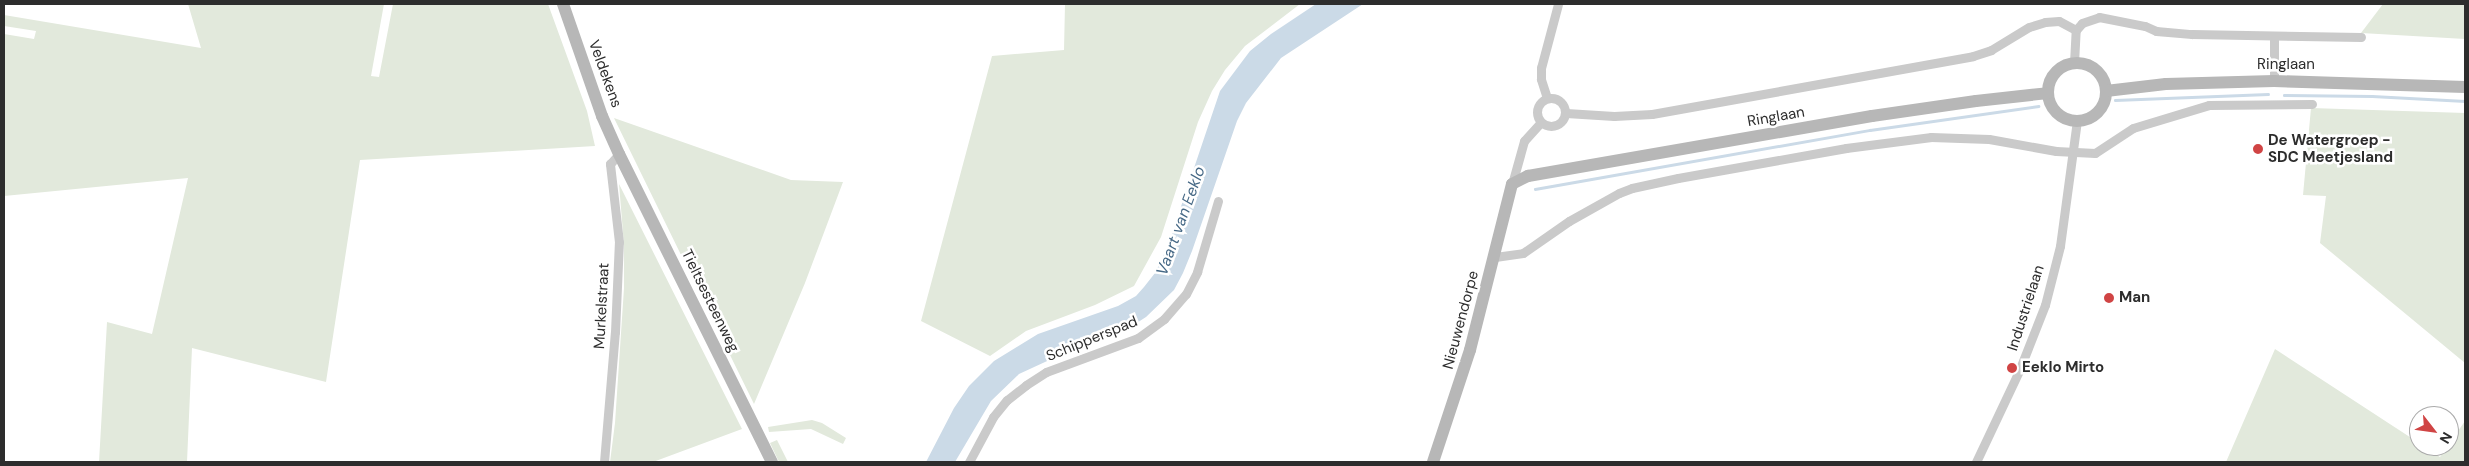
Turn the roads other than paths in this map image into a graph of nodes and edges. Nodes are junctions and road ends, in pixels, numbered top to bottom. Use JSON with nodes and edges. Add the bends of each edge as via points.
{"nodes":[{"id":1,"x":563,"y":4,"type":"edge"},
{"id":2,"x":1558,"y":4,"type":"edge"},
{"id":3,"x":2076,"y":30,"type":"junction"},
{"id":4,"x":2274,"y":36,"type":"junction"},
{"id":5,"x":2361,"y":37,"type":"dead end"},
{"id":6,"x":2074,"y":63,"type":"junction"},
{"id":7,"x":2274,"y":81,"type":"junction"},
{"id":8,"x":2465,"y":87,"type":"edge"},
{"id":9,"x":2106,"y":91,"type":"junction"},
{"id":10,"x":2048,"y":93,"type":"junction"},
{"id":11,"x":1547,"y":98,"type":"junction"},
{"id":12,"x":2312,"y":104,"type":"dead end"},
{"id":13,"x":1566,"y":113,"type":"junction"},
{"id":14,"x":2077,"y":121,"type":"junction"},
{"id":15,"x":1542,"y":122,"type":"junction"},
{"id":16,"x":2074,"y":153,"type":"junction"},
{"id":17,"x":619,"y":154,"type":"junction"},
{"id":18,"x":1512,"y":184,"type":"junction"},
{"id":19,"x":1218,"y":201,"type":"dead end"},
{"id":20,"x":1495,"y":257,"type":"junction"},
{"id":21,"x":604,"y":462,"type":"edge"},
{"id":22,"x":772,"y":462,"type":"edge"},
{"id":23,"x":969,"y":462,"type":"edge"},
{"id":24,"x":1432,"y":462,"type":"edge"},
{"id":25,"x":1976,"y":462,"type":"edge"}],
"edges":[{"from":1,"to":17,"type":"main road","name":"Veldekens","via":[[602,116]]},
{"from":2,"to":11,"type":"street","via":[[1541,68]]},
{"from":3,"to":4,"type":"street","via":[[2082,23],[2100,17],[2156,31]]},
{"from":3,"to":6,"type":"street"},
{"from":3,"to":13,"type":"street","via":[[2059,21],[2045,22],[1974,56],[1669,111],[1614,116]]},
{"from":4,"to":5,"type":"street"},
{"from":4,"to":7,"type":"street"},
{"from":6,"to":9,"type":"main road","via":[[2095,69]]},
{"from":6,"to":10,"type":"main road","via":[[2058,70]]},
{"from":7,"to":8,"type":"main road","name":"Ringlaan"},
{"from":7,"to":9,"type":"main road","name":"Ringlaan","via":[[2166,84]]},
{"from":9,"to":14,"type":"main road","via":[[2096,114]]},
{"from":10,"to":14,"type":"main road","via":[[2058,114]]},
{"from":10,"to":18,"type":"main road","name":"Ringlaan","via":[[1872,116],[1528,176]]},
{"from":11,"to":13,"type":"street","via":[[1560,101]]},
{"from":11,"to":15,"type":"street","via":[[1537,111]]},
{"from":12,"to":16,"type":"street","via":[[2209,105],[2132,128],[2095,153]]},
{"from":13,"to":15,"type":"street","via":[[1554,126]]},
{"from":14,"to":16,"type":"street","name":"Industrielaan"},
{"from":15,"to":18,"type":"street","via":[[1524,140]]},
{"from":16,"to":20,"type":"street","via":[[1989,139],[1930,137],[1846,148],[1678,178],[1619,193],[1522,253]]},
{"from":16,"to":25,"type":"street","name":"Industrielaan","via":[[2060,246],[2045,305],[2019,371]]},
{"from":17,"to":21,"type":"street","name":"Murkelstraat","via":[[610,164],[619,242]]},
{"from":17,"to":22,"type":"main road","name":"Tieltsesteenweg"},
{"from":18,"to":20,"type":"main road","name":"Nieuwendorpe"},
{"from":19,"to":23,"type":"street","name":"Schipperspad","via":[[1197,272],[1186,294],[1164,319],[1138,338],[1046,372],[1026,385],[993,417]]},
{"from":20,"to":24,"type":"main road","name":"Nieuwendorpe","via":[[1460,385]]}]}
